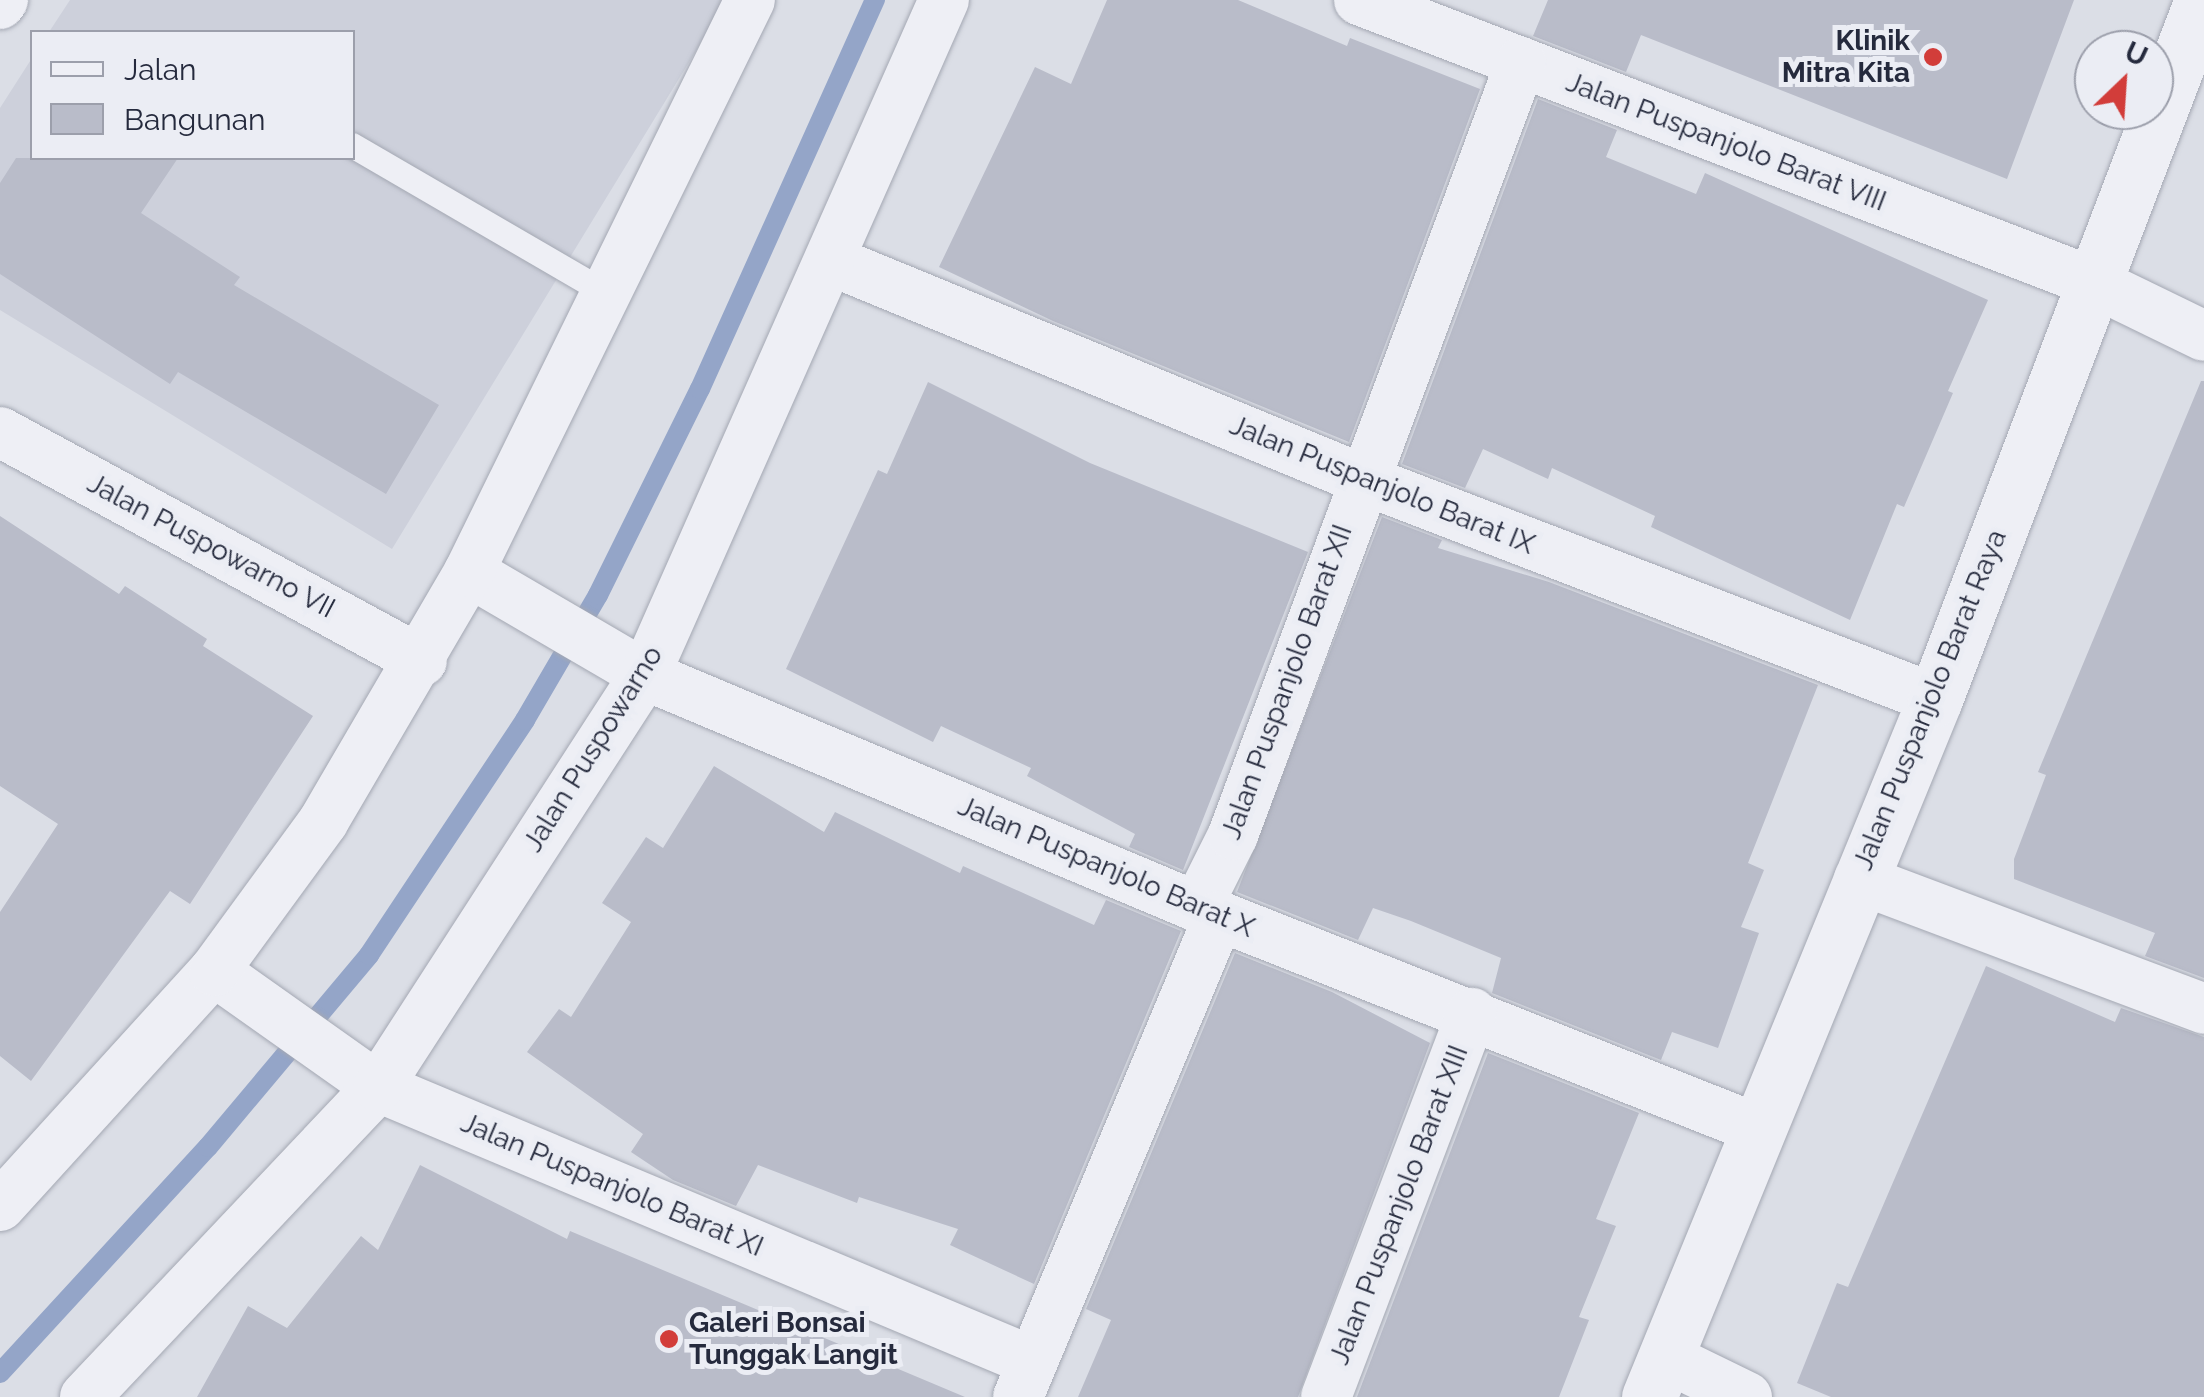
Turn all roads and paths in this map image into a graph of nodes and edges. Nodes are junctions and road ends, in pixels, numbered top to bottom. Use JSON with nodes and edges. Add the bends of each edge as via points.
{"nodes":[{"id":1,"x":750,"y":0,"type":"edge"},
{"id":2,"x":944,"y":0,"type":"edge"},
{"id":3,"x":1358,"y":0,"type":"edge"},
{"id":4,"x":2202,"y":0,"type":"edge"},
{"id":5,"x":1522,"y":62,"type":"junction"},
{"id":6,"x":355,"y":147,"type":"edge"},
{"id":7,"x":832,"y":261,"type":"junction"},
{"id":8,"x":2093,"y":282,"type":"junction"},
{"id":9,"x":606,"y":293,"type":"junction"},
{"id":10,"x":2204,"y":336,"type":"edge"},
{"id":11,"x":0,"y":432,"type":"edge"},
{"id":12,"x":1362,"y":479,"type":"junction"},
{"id":13,"x":478,"y":577,"type":"junction"},
{"id":14,"x":422,"y":661,"type":"junction"},
{"id":15,"x":632,"y":668,"type":"junction"},
{"id":16,"x":1936,"y":699,"type":"junction"},
{"id":17,"x":1859,"y":880,"type":"junction"},
{"id":18,"x":1208,"y":911,"type":"junction"},
{"id":19,"x":219,"y":974,"type":"junction"},
{"id":20,"x":2204,"y":1009,"type":"edge"},
{"id":21,"x":1472,"y":1013,"type":"junction"},
{"id":22,"x":366,"y":1079,"type":"junction"},
{"id":23,"x":1758,"y":1129,"type":"junction"},
{"id":24,"x":0,"y":1206,"type":"edge"},
{"id":25,"x":1658,"y":1378,"type":"edge"},
{"id":26,"x":1025,"y":1379,"type":"edge"},
{"id":27,"x":84,"y":1397,"type":"edge"},
{"id":28,"x":1326,"y":1397,"type":"edge"},
{"id":29,"x":1748,"y":1397,"type":"edge"}],
"edges":[{"from":1,"to":9,"type":"street"},
{"from":2,"to":7,"type":"street","name":"Jalan Puspowarno"},
{"from":3,"to":5,"type":"street","name":"Jalan Puspanjolo Barat VIII"},
{"from":4,"to":8,"type":"street","name":"Jalan Puspanjolo Barat Raya"},
{"from":5,"to":8,"type":"street","name":"Jalan Puspanjolo Barat VIII"},
{"from":5,"to":12,"type":"street","name":"Jalan Puspanjolo Barat XII"},
{"from":6,"to":9,"type":"lane"},
{"from":7,"to":12,"type":"street","name":"Jalan Puspanjolo Barat IX"},
{"from":7,"to":15,"type":"street","name":"Jalan Puspowarno"},
{"from":8,"to":10,"type":"street","name":"Jalan Puspanjolo Barat VIII"},
{"from":8,"to":16,"type":"street","name":"Jalan Puspanjolo Barat Raya"},
{"from":9,"to":13,"type":"street"},
{"from":11,"to":14,"type":"street","name":"Jalan Puspowarno VII"},
{"from":12,"to":16,"type":"street","name":"Jalan Puspanjolo Barat IX"},
{"from":12,"to":18,"type":"street","name":"Jalan Puspanjolo Barat XII"},
{"from":13,"to":14,"type":"street"},
{"from":13,"to":15,"type":"street","name":"Jalan Puspanjolo Barat X"},
{"from":14,"to":19,"type":"street"},
{"from":15,"to":18,"type":"street","name":"Jalan Puspanjolo Barat X"},
{"from":15,"to":22,"type":"street","name":"Jalan Puspowarno"},
{"from":16,"to":17,"type":"street","name":"Jalan Puspanjolo Barat Raya"},
{"from":17,"to":20,"type":"street"},
{"from":17,"to":23,"type":"street","name":"Jalan Puspanjolo Barat Raya"},
{"from":18,"to":21,"type":"street","name":"Jalan Puspanjolo Barat X"},
{"from":18,"to":26,"type":"street","name":"Jalan Puspanjolo Barat XII"},
{"from":19,"to":22,"type":"street","name":"Jalan Puspanjolo Barat XI"},
{"from":19,"to":24,"type":"street"},
{"from":21,"to":23,"type":"street","name":"Jalan Puspanjolo Barat X"},
{"from":21,"to":28,"type":"street","name":"Jalan Puspanjolo Barat XIII"},
{"from":22,"to":26,"type":"street","name":"Jalan Puspanjolo Barat XI"},
{"from":22,"to":27,"type":"street","name":"Jalan Puspowarno"},
{"from":23,"to":25,"type":"street","name":"Jalan Puspanjolo Barat Raya"},
{"from":25,"to":29,"type":"street"}]}
